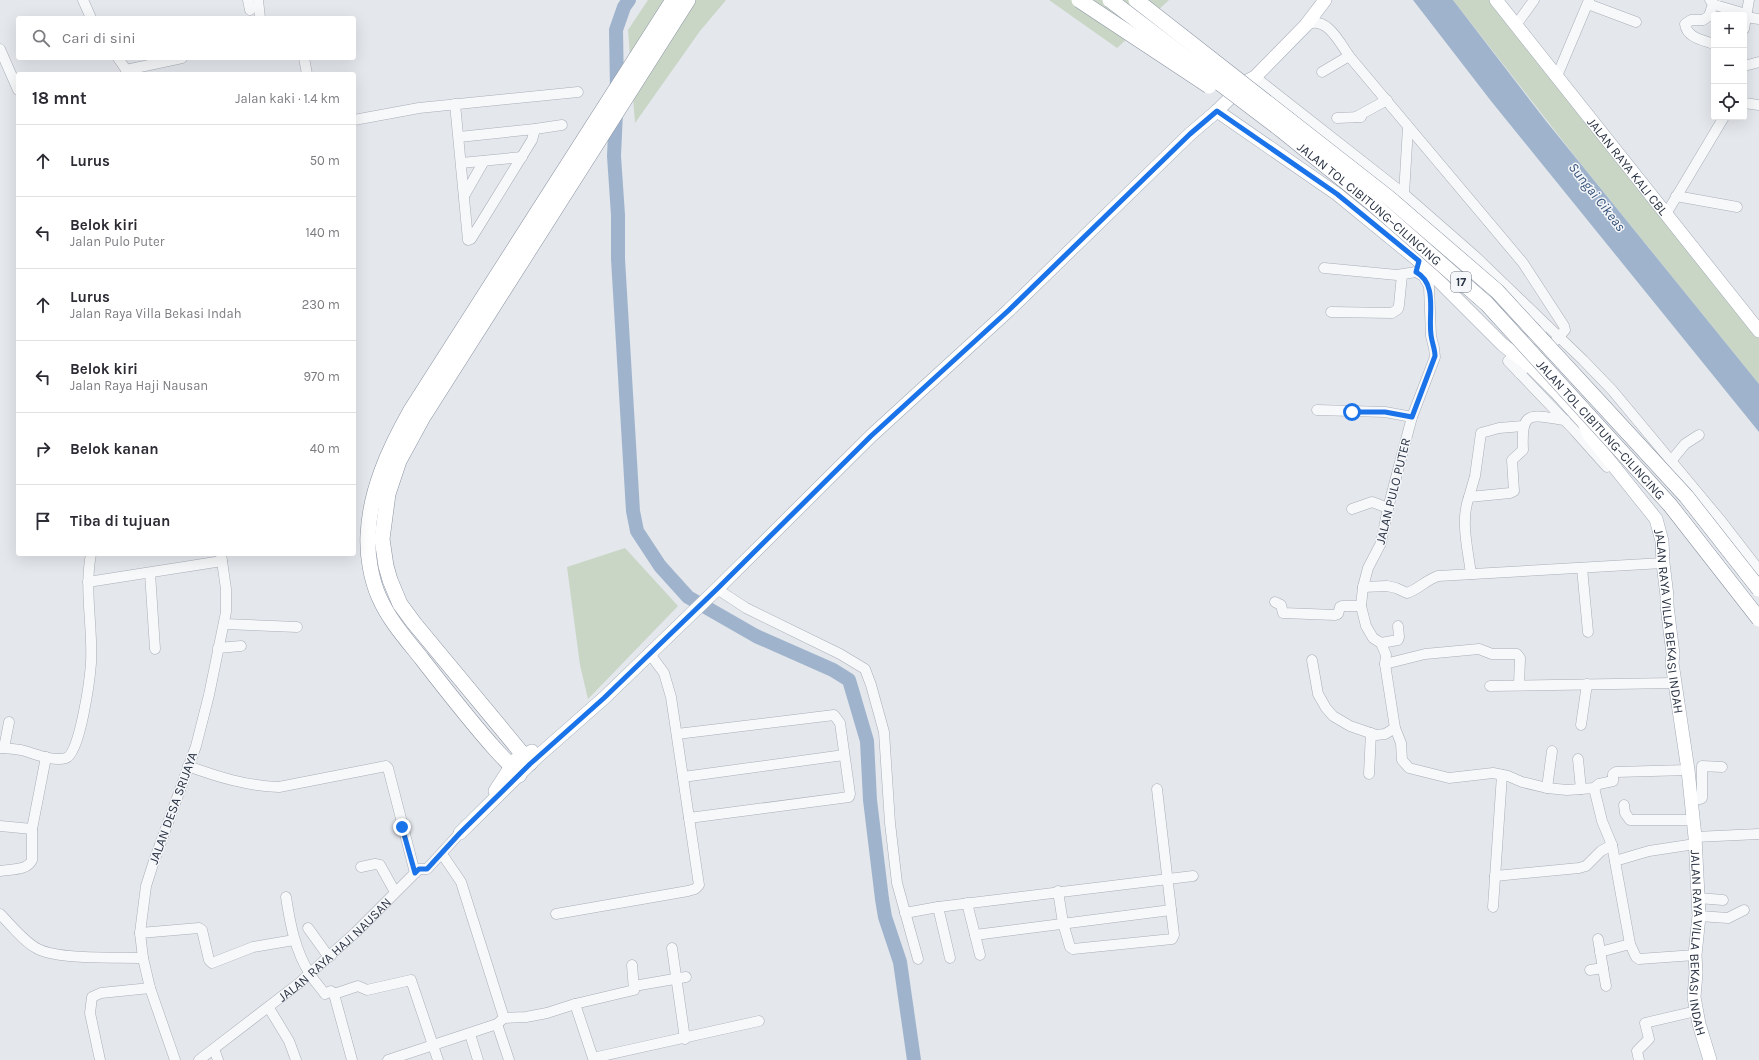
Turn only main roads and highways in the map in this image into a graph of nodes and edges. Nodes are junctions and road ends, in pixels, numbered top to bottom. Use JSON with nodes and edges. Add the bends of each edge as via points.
{"nodes":[{"id":1,"x":673,"y":0,"type":"edge"},
{"id":2,"x":688,"y":0,"type":"edge"},
{"id":3,"x":695,"y":0,"type":"edge"},
{"id":4,"x":1079,"y":0,"type":"edge"},
{"id":5,"x":1110,"y":0,"type":"edge"},
{"id":6,"x":1136,"y":0,"type":"edge"},
{"id":7,"x":1325,"y":0,"type":"edge"},
{"id":8,"x":1496,"y":0,"type":"edge"},
{"id":9,"x":657,"y":50,"type":"junction"},
{"id":10,"x":1217,"y":111,"type":"junction"},
{"id":11,"x":1280,"y":129,"type":"junction"},
{"id":12,"x":503,"y":278,"type":"junction"},
{"id":13,"x":1759,"y":331,"type":"edge"},
{"id":14,"x":1759,"y":589,"type":"edge"},
{"id":15,"x":1759,"y":619,"type":"edge"},
{"id":16,"x":521,"y":765,"type":"junction"},
{"id":17,"x":460,"y":833,"type":"road end"},
{"id":18,"x":1710,"y":1060,"type":"edge"}],
"edges":[{"from":1,"to":12,"type":"highway"},
{"from":2,"to":9,"type":"highway"},
{"from":3,"to":9,"type":"highway"},
{"from":4,"to":11,"type":"highway","bridge":true,"via":[[1193,76]]},
{"from":5,"to":11,"type":"highway","name":"JALAN TOL CIBITUNG–CILINCING","number":"17","bridge":true},
{"from":6,"to":14,"type":"highway","name":"JALAN TOL CIBITUNG–CILINCING","number":"17","bridge":true,"via":[[1389,198],[1497,291],[1686,496]]},
{"from":7,"to":10,"type":"main road","name":"JALAN RAYA HAJI NAUSAN","via":[[1306,25],[1256,77],[1241,84]]},
{"from":8,"to":13,"type":"main road","name":"JALAN RAYA KALI CBL"},
{"from":9,"to":12,"type":"highway"},
{"from":10,"to":16,"type":"main road","name":"JALAN RAYA HAJI NAUSAN","via":[[1190,134],[1009,310],[871,436],[604,698]]},
{"from":10,"to":18,"type":"main road","name":"JALAN RAYA VILLA BEKASI INDAH","via":[[1337,194],[1514,355],[1524,369],[1584,423],[1589,435],[1656,519],[1662,542],[1674,654],[1674,683],[1688,770],[1695,841],[1699,916],[1694,998]]},
{"from":11,"to":15,"type":"highway","name":"JALAN TOL CIBITUNG–CILINCING","number":"17","bridge":true,"via":[[1373,204],[1487,304],[1670,505]]},
{"from":12,"to":16,"type":"highway","via":[[411,410],[395,438],[375,490],[367,536],[375,584],[392,620],[496,750]]},
{"from":16,"to":17,"type":"main road","name":"JALAN RAYA HAJI NAUSAN"}]}
